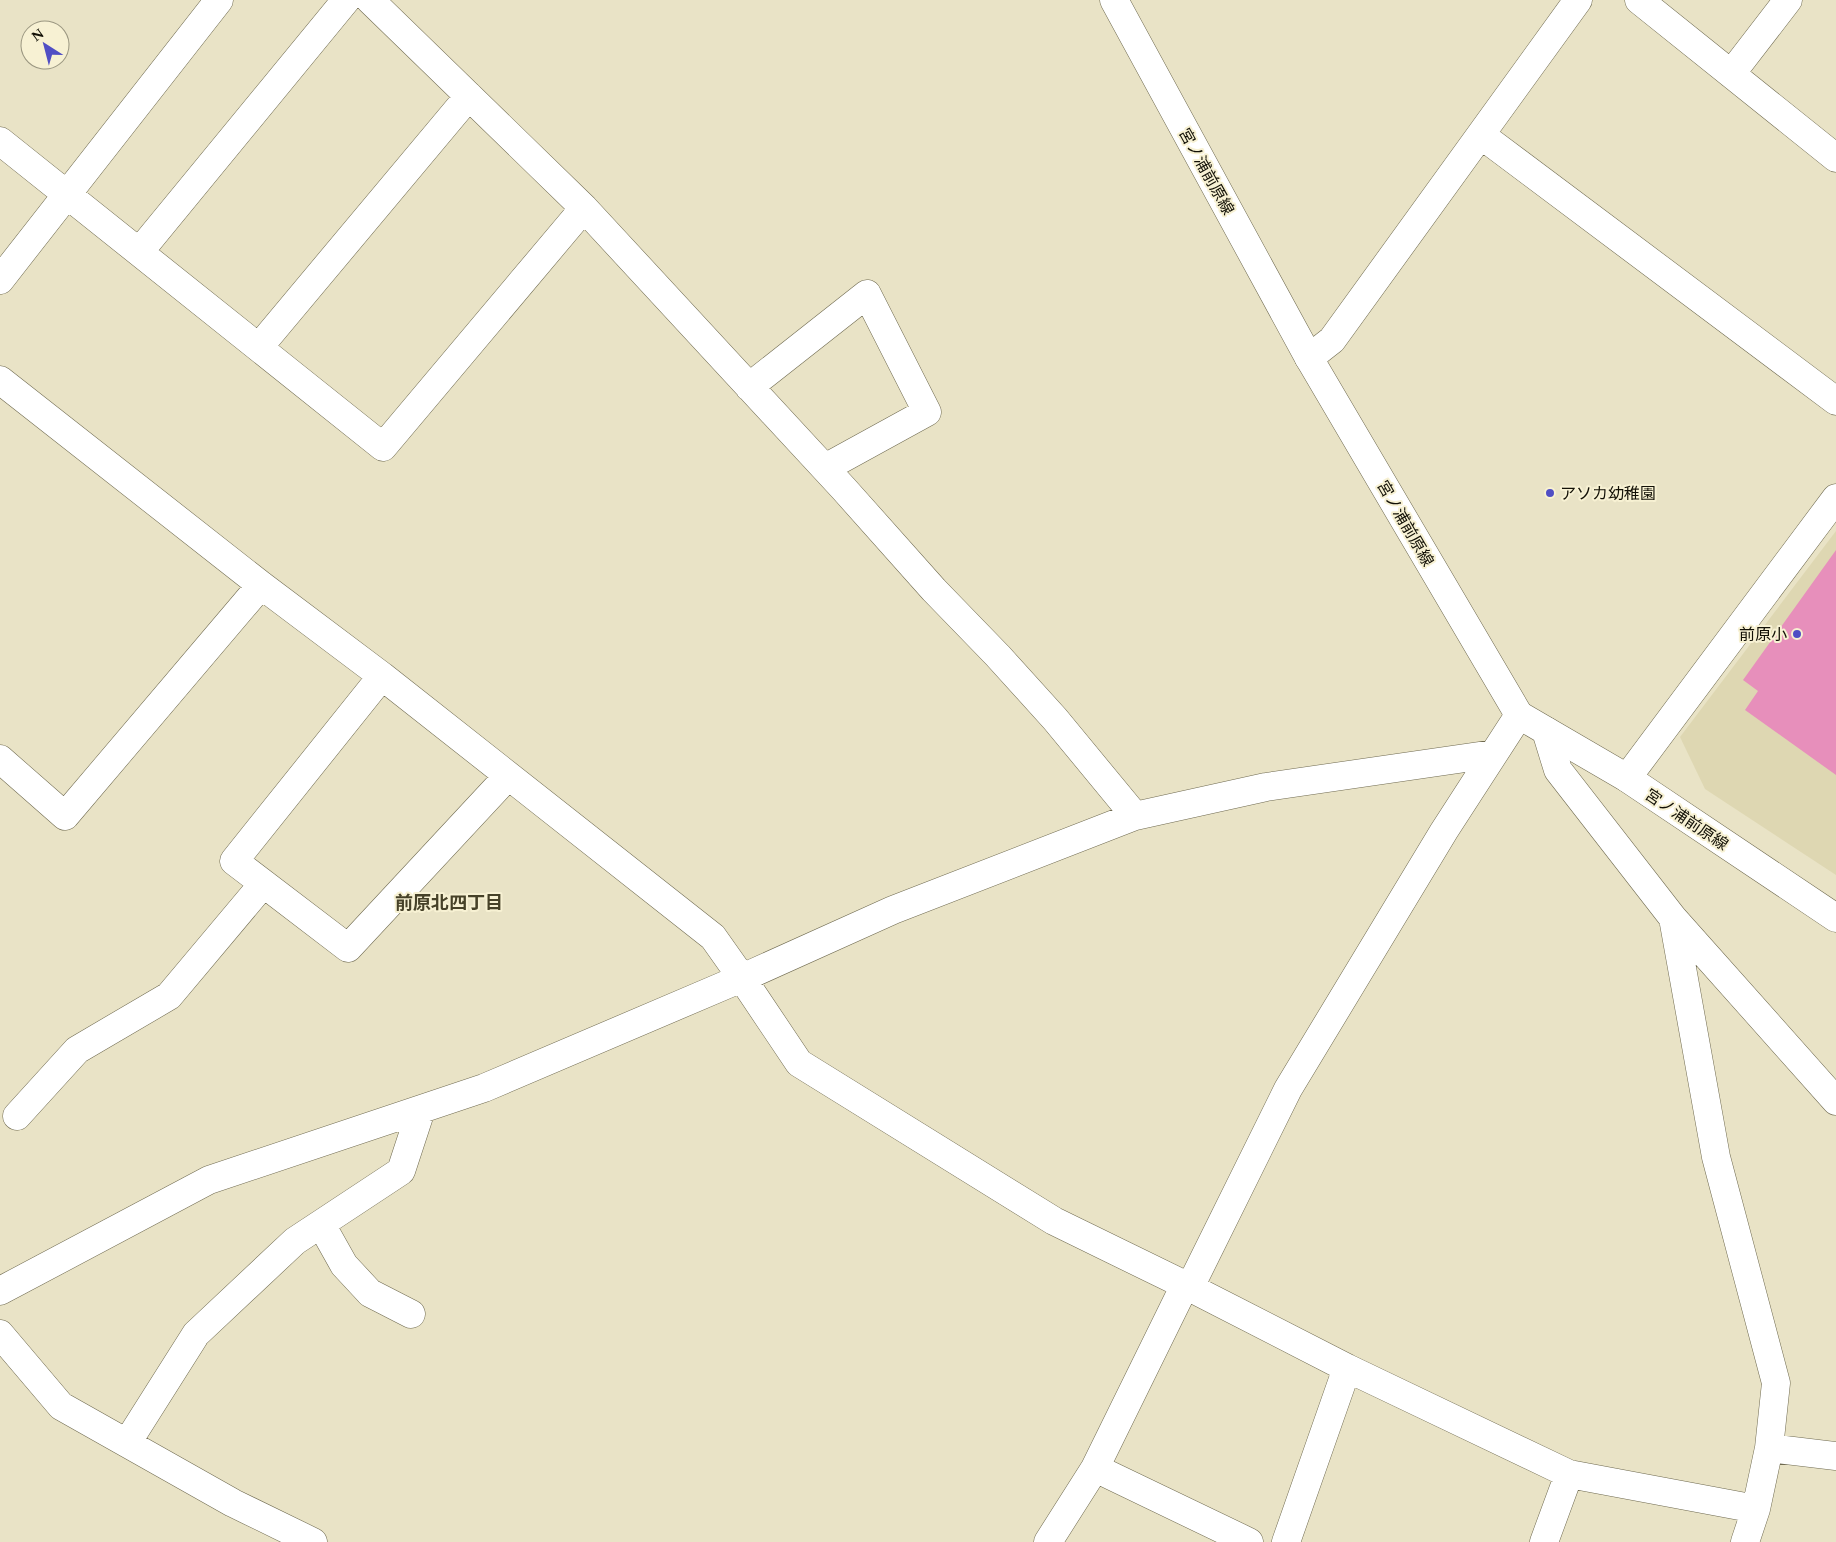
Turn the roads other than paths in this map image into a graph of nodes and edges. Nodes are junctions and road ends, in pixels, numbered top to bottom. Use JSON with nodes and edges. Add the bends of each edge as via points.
{"nodes":[{"id":1,"x":219,"y":0,"type":"edge"},
{"id":2,"x":346,"y":0,"type":"edge"},
{"id":3,"x":370,"y":0,"type":"edge"},
{"id":4,"x":1114,"y":0,"type":"edge"},
{"id":5,"x":1578,"y":0,"type":"edge"},
{"id":6,"x":1639,"y":0,"type":"edge"},
{"id":7,"x":1788,"y":0,"type":"edge"},
{"id":8,"x":1731,"y":74,"type":"junction"},
{"id":9,"x":469,"y":96,"type":"junction"},
{"id":10,"x":1481,"y":135,"type":"junction"},
{"id":11,"x":0,"y":141,"type":"edge"},
{"id":12,"x":1836,"y":158,"type":"edge"},
{"id":13,"x":67,"y":194,"type":"junction"},
{"id":14,"x":584,"y":208,"type":"junction"},
{"id":15,"x":140,"y":251,"type":"junction"},
{"id":16,"x":0,"y":280,"type":"edge"},
{"id":17,"x":259,"y":347,"type":"junction"},
{"id":18,"x":1309,"y":358,"type":"junction"},
{"id":19,"x":0,"y":380,"type":"edge"},
{"id":20,"x":749,"y":387,"type":"junction"},
{"id":21,"x":1836,"y":401,"type":"edge"},
{"id":22,"x":825,"y":468,"type":"junction"},
{"id":23,"x":1836,"y":498,"type":"edge"},
{"id":24,"x":261,"y":585,"type":"junction"},
{"id":25,"x":382,"y":676,"type":"junction"},
{"id":26,"x":1519,"y":714,"type":"junction"},
{"id":27,"x":1546,"y":731,"type":"junction"},
{"id":28,"x":1493,"y":754,"type":"junction"},
{"id":29,"x":0,"y":759,"type":"edge"},
{"id":30,"x":508,"y":776,"type":"junction"},
{"id":31,"x":1627,"y":778,"type":"junction"},
{"id":32,"x":1135,"y":816,"type":"junction"},
{"id":33,"x":263,"y":884,"type":"junction"},
{"id":34,"x":1673,"y":918,"type":"junction"},
{"id":35,"x":1836,"y":918,"type":"edge"},
{"id":36,"x":742,"y":978,"type":"junction"},
{"id":37,"x":1836,"y":1101,"type":"edge"},
{"id":38,"x":421,"y":1110,"type":"junction"},
{"id":39,"x":18,"y":1116,"type":"dead end"},
{"id":40,"x":321,"y":1224,"type":"junction"},
{"id":41,"x":1185,"y":1285,"type":"junction"},
{"id":42,"x":0,"y":1292,"type":"edge"},
{"id":43,"x":411,"y":1314,"type":"dead end"},
{"id":44,"x":0,"y":1334,"type":"edge"},
{"id":45,"x":1347,"y":1368,"type":"junction"},
{"id":46,"x":127,"y":1443,"type":"junction"},
{"id":47,"x":1769,"y":1448,"type":"junction"},
{"id":48,"x":1836,"y":1456,"type":"edge"},
{"id":49,"x":1095,"y":1468,"type":"junction"},
{"id":50,"x":1569,"y":1474,"type":"junction"},
{"id":51,"x":1756,"y":1509,"type":"junction"},
{"id":52,"x":314,"y":1542,"type":"edge"},
{"id":53,"x":1048,"y":1542,"type":"edge"},
{"id":54,"x":1249,"y":1542,"type":"edge"},
{"id":55,"x":1286,"y":1542,"type":"edge"},
{"id":56,"x":1544,"y":1542,"type":"edge"},
{"id":57,"x":1745,"y":1542,"type":"edge"}],
"edges":[{"from":1,"to":13,"type":"street"},
{"from":2,"to":15,"type":"street"},
{"from":3,"to":9,"type":"street"},
{"from":4,"to":18,"type":"street","name":"宮ノ浦前原線"},
{"from":5,"to":10,"type":"street"},
{"from":6,"to":8,"type":"street"},
{"from":7,"to":8,"type":"street"},
{"from":8,"to":12,"type":"street"},
{"from":9,"to":14,"type":"street"},
{"from":9,"to":17,"type":"street"},
{"from":10,"to":18,"type":"street","via":[[1332,340]]},
{"from":10,"to":21,"type":"street"},
{"from":11,"to":13,"type":"street"},
{"from":13,"to":15,"type":"street"},
{"from":13,"to":16,"type":"street"},
{"from":14,"to":17,"type":"street","via":[[384,447]]},
{"from":14,"to":20,"type":"street"},
{"from":15,"to":17,"type":"street"},
{"from":18,"to":26,"type":"street","name":"宮ノ浦前原線"},
{"from":19,"to":24,"type":"street"},
{"from":20,"to":22,"type":"street"},
{"from":20,"to":22,"type":"street","via":[[867,294],[927,412]]},
{"from":22,"to":32,"type":"street","via":[[998,656]]},
{"from":23,"to":31,"type":"street"},
{"from":24,"to":25,"type":"street"},
{"from":24,"to":29,"type":"street","via":[[66,816]]},
{"from":25,"to":30,"type":"street"},
{"from":25,"to":33,"type":"street","via":[[234,861]]},
{"from":26,"to":27,"type":"street","name":"宮ノ浦前原線"},
{"from":26,"to":28,"type":"street"},
{"from":27,"to":31,"type":"street","name":"宮ノ浦前原線"},
{"from":27,"to":34,"type":"street","via":[[1558,770]]},
{"from":28,"to":32,"type":"street","via":[[1266,787]]},
{"from":28,"to":41,"type":"street","via":[[1288,1089],[1191,1285]]},
{"from":30,"to":33,"type":"street","via":[[348,948]]},
{"from":30,"to":36,"type":"street","via":[[713,937]]},
{"from":31,"to":35,"type":"street","name":"宮ノ浦前原線"},
{"from":32,"to":36,"type":"street","via":[[893,910]]},
{"from":33,"to":39,"type":"street","via":[[169,996],[77,1050]]},
{"from":34,"to":37,"type":"street"},
{"from":34,"to":47,"type":"street","via":[[1716,1157],[1776,1383]]},
{"from":36,"to":38,"type":"street","via":[[484,1088]]},
{"from":36,"to":41,"type":"street","via":[[799,1063],[1054,1221]]},
{"from":38,"to":40,"type":"street","via":[[401,1171]]},
{"from":38,"to":42,"type":"street","via":[[209,1180]]},
{"from":40,"to":43,"type":"street","via":[[344,1266],[370,1293]]},
{"from":40,"to":46,"type":"street","via":[[295,1241],[196,1334]]},
{"from":41,"to":45,"type":"street"},
{"from":41,"to":49,"type":"street"},
{"from":44,"to":46,"type":"street","via":[[60,1406]]},
{"from":45,"to":50,"type":"street"},
{"from":45,"to":55,"type":"street"},
{"from":46,"to":52,"type":"street","via":[[234,1504]]},
{"from":47,"to":48,"type":"street"},
{"from":47,"to":51,"type":"street"},
{"from":49,"to":53,"type":"street"},
{"from":49,"to":54,"type":"street"},
{"from":50,"to":51,"type":"street"},
{"from":50,"to":56,"type":"street"},
{"from":51,"to":57,"type":"street"}]}
